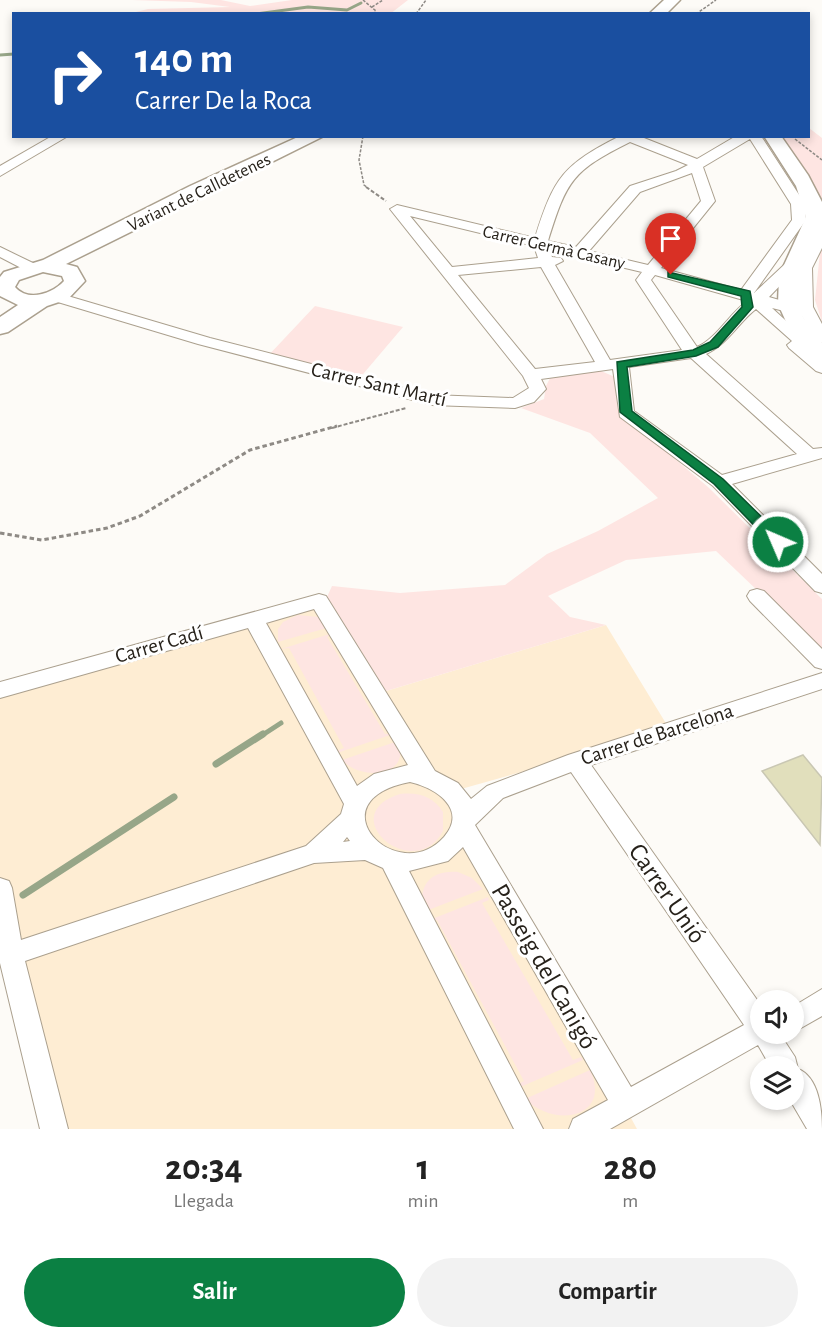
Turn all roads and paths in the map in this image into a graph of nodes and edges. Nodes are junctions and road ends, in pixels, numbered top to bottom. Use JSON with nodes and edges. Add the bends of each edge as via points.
{"nodes":[{"id":1,"x":363,"y":0,"type":"edge"},
{"id":2,"x":383,"y":0,"type":"edge"},
{"id":3,"x":716,"y":0,"type":"edge"},
{"id":4,"x":670,"y":1,"type":"edge"},
{"id":5,"x":372,"y":8,"type":"junction"},
{"id":6,"x":375,"y":12,"type":"edge"},
{"id":7,"x":658,"y":12,"type":"edge"},
{"id":8,"x":699,"y":12,"type":"edge"},
{"id":9,"x":59,"y":138,"type":"edge"},
{"id":10,"x":312,"y":138,"type":"edge"},
{"id":11,"x":363,"y":138,"type":"edge"},
{"id":12,"x":628,"y":138,"type":"edge"},
{"id":13,"x":632,"y":138,"type":"edge"},
{"id":14,"x":742,"y":138,"type":"edge"},
{"id":15,"x":755,"y":138,"type":"edge"},
{"id":16,"x":773,"y":138,"type":"edge"},
{"id":17,"x":794,"y":138,"type":"edge"},
{"id":18,"x":822,"y":160,"type":"edge"},
{"id":19,"x":695,"y":163,"type":"junction"},
{"id":20,"x":0,"y":172,"type":"edge"},
{"id":21,"x":397,"y":209,"type":"junction"},
{"id":22,"x":817,"y":220,"type":"junction"},
{"id":23,"x":116,"y":233,"type":"junction"},
{"id":24,"x":540,"y":243,"type":"junction"},
{"id":25,"x":0,"y":251,"type":"edge"},
{"id":26,"x":585,"y":254,"type":"junction"},
{"id":27,"x":546,"y":262,"type":"junction"},
{"id":28,"x":38,"y":266,"type":"junction"},
{"id":29,"x":790,"y":267,"type":"junction"},
{"id":30,"x":652,"y":270,"type":"junction"},
{"id":31,"x":448,"y":272,"type":"junction"},
{"id":32,"x":7,"y":277,"type":"edge"},
{"id":33,"x":61,"y":289,"type":"junction"},
{"id":34,"x":763,"y":306,"type":"junction"},
{"id":35,"x":0,"y":317,"type":"edge"},
{"id":36,"x":0,"y":327,"type":"edge"},
{"id":37,"x":696,"y":353,"type":"junction"},
{"id":38,"x":821,"y":353,"type":"edge"},
{"id":39,"x":613,"y":364,"type":"junction"},
{"id":40,"x":531,"y":375,"type":"junction"},
{"id":41,"x":432,"y":400,"type":"junction"},
{"id":42,"x":816,"y":454,"type":"edge"},
{"id":43,"x":719,"y":482,"type":"junction"},
{"id":44,"x":0,"y":532,"type":"edge"},
{"id":45,"x":822,"y":586,"type":"edge"},
{"id":46,"x":757,"y":596,"type":"dead end"},
{"id":47,"x":253,"y":618,"type":"junction"},
{"id":48,"x":822,"y":662,"type":"edge"},
{"id":49,"x":822,"y":681,"type":"edge"},
{"id":50,"x":0,"y":690,"type":"edge"},
{"id":51,"x":576,"y":760,"type":"junction"},
{"id":52,"x":426,"y":775,"type":"junction"},
{"id":53,"x":454,"y":791,"type":"junction"},
{"id":54,"x":495,"y":792,"type":"junction"},
{"id":55,"x":354,"y":811,"type":"junction"},
{"id":56,"x":464,"y":823,"type":"junction"},
{"id":57,"x":314,"y":853,"type":"junction"},
{"id":58,"x":380,"y":855,"type":"junction"},
{"id":59,"x":0,"y":888,"type":"edge"},
{"id":60,"x":11,"y":955,"type":"junction"},
{"id":61,"x":822,"y":1001,"type":"edge"},
{"id":62,"x":750,"y":1013,"type":"edge"},
{"id":63,"x":804,"y":1013,"type":"edge"},
{"id":64,"x":750,"y":1034,"type":"edge"},
{"id":65,"x":804,"y":1097,"type":"edge"},
{"id":66,"x":626,"y":1105,"type":"junction"},
{"id":67,"x":822,"y":1128,"type":"edge"},
{"id":68,"x":54,"y":1129,"type":"edge"},
{"id":69,"x":529,"y":1129,"type":"edge"},
{"id":70,"x":583,"y":1129,"type":"edge"}],
"edges":[{"from":1,"to":5,"type":"path"},
{"from":2,"to":5,"type":"path"},
{"from":3,"to":8,"type":"path"},
{"from":4,"to":7,"type":"street"},
{"from":5,"to":6,"type":"path"},
{"from":9,"to":20,"type":"street"},
{"from":10,"to":23,"type":"street","name":"Variant de Calldetenes","via":[[197,190]]},
{"from":11,"to":21,"type":"path","via":[[359,160],[364,185]]},
{"from":12,"to":24,"type":"street","via":[[589,157],[572,172],[555,196]]},
{"from":13,"to":19,"type":"street"},
{"from":14,"to":19,"type":"street"},
{"from":15,"to":34,"type":"street","via":[[798,204],[799,220]]},
{"from":16,"to":22,"type":"street","via":[[814,201]]},
{"from":17,"to":18,"type":"path"},
{"from":19,"to":26,"type":"street","via":[[681,174],[635,189]]},
{"from":19,"to":30,"type":"street","via":[[708,201]]},
{"from":21,"to":24,"type":"street","name":"Carrer Germà Casany"},
{"from":21,"to":31,"type":"street"},
{"from":22,"to":29,"type":"street"},
{"from":22,"to":38,"type":"street","via":[[817,243],[805,268],[805,308]]},
{"from":23,"to":28,"type":"street","name":"Variant de Calldetenes"},
{"from":23,"to":33,"type":"street","name":"Variant de Calldetenes"},
{"from":24,"to":26,"type":"street","name":"Carrer Germà Casany"},
{"from":24,"to":27,"type":"street"},
{"from":25,"to":28,"type":"street"},
{"from":26,"to":27,"type":"street"},
{"from":26,"to":30,"type":"street","name":"Carrer Germà Casany"},
{"from":27,"to":31,"type":"street"},
{"from":27,"to":39,"type":"street"},
{"from":28,"to":32,"type":"street","name":"Variant de Calldetenes"},
{"from":28,"to":33,"type":"street","via":[[63,268]]},
{"from":29,"to":34,"type":"street"},
{"from":29,"to":34,"type":"street"},
{"from":30,"to":34,"type":"street","name":"Carrer Germà Casany"},
{"from":30,"to":37,"type":"street","via":[[643,280],[687,346]]},
{"from":31,"to":40,"type":"street"},
{"from":32,"to":33,"type":"street","via":[[23,300]]},
{"from":32,"to":35,"type":"street"},
{"from":33,"to":36,"type":"street","name":"Variant de Calldetenes"},
{"from":33,"to":41,"type":"street","name":"Carrer Sant Martí","via":[[204,340]]},
{"from":34,"to":37,"type":"street","via":[[714,345]]},
{"from":34,"to":38,"type":"street","via":[[796,327]]},
{"from":37,"to":39,"type":"street"},
{"from":37,"to":42,"type":"street"},
{"from":39,"to":40,"type":"street"},
{"from":39,"to":43,"type":"street","via":[[626,412]]},
{"from":40,"to":41,"type":"street","name":"Carrer Sant Martí","via":[[538,390],[515,403]]},
{"from":41,"to":44,"type":"path","via":[[250,450],[140,516],[108,528],[42,540]]},
{"from":42,"to":43,"type":"street"},
{"from":43,"to":45,"type":"street"},
{"from":46,"to":48,"type":"street"},
{"from":47,"to":50,"type":"street","name":"Carrer Cadí"},
{"from":47,"to":52,"type":"street","name":"Carrer Cadí","via":[[319,601]]},
{"from":47,"to":55,"type":"street"},
{"from":49,"to":51,"type":"street","name":"Carrer de Barcelona"},
{"from":51,"to":54,"type":"street","name":"Carrer de Barcelona"},
{"from":51,"to":62,"type":"street","name":"Carrer Unió"},
{"from":52,"to":53,"type":"street"},
{"from":52,"to":55,"type":"street","via":[[410,773],[378,780],[364,791]]},
{"from":53,"to":54,"type":"street","name":"Carrer de Barcelona"},
{"from":53,"to":56,"type":"street","name":"Passeig del Canigó","via":[[464,810]]},
{"from":54,"to":56,"type":"street","name":"Carrer de Barcelona"},
{"from":55,"to":57,"type":"street"},
{"from":55,"to":58,"type":"street","via":[[364,844]]},
{"from":56,"to":58,"type":"street","via":[[450,846],[428,859],[414,862]]},
{"from":56,"to":66,"type":"street","name":"Passeig del Canigó"},
{"from":57,"to":58,"type":"street"},
{"from":57,"to":60,"type":"street"},
{"from":58,"to":69,"type":"street"},
{"from":59,"to":60,"type":"street"},
{"from":60,"to":68,"type":"street"},
{"from":61,"to":63,"type":"street"},
{"from":64,"to":66,"type":"street"},
{"from":65,"to":67,"type":"street"},
{"from":66,"to":70,"type":"street"}]}
